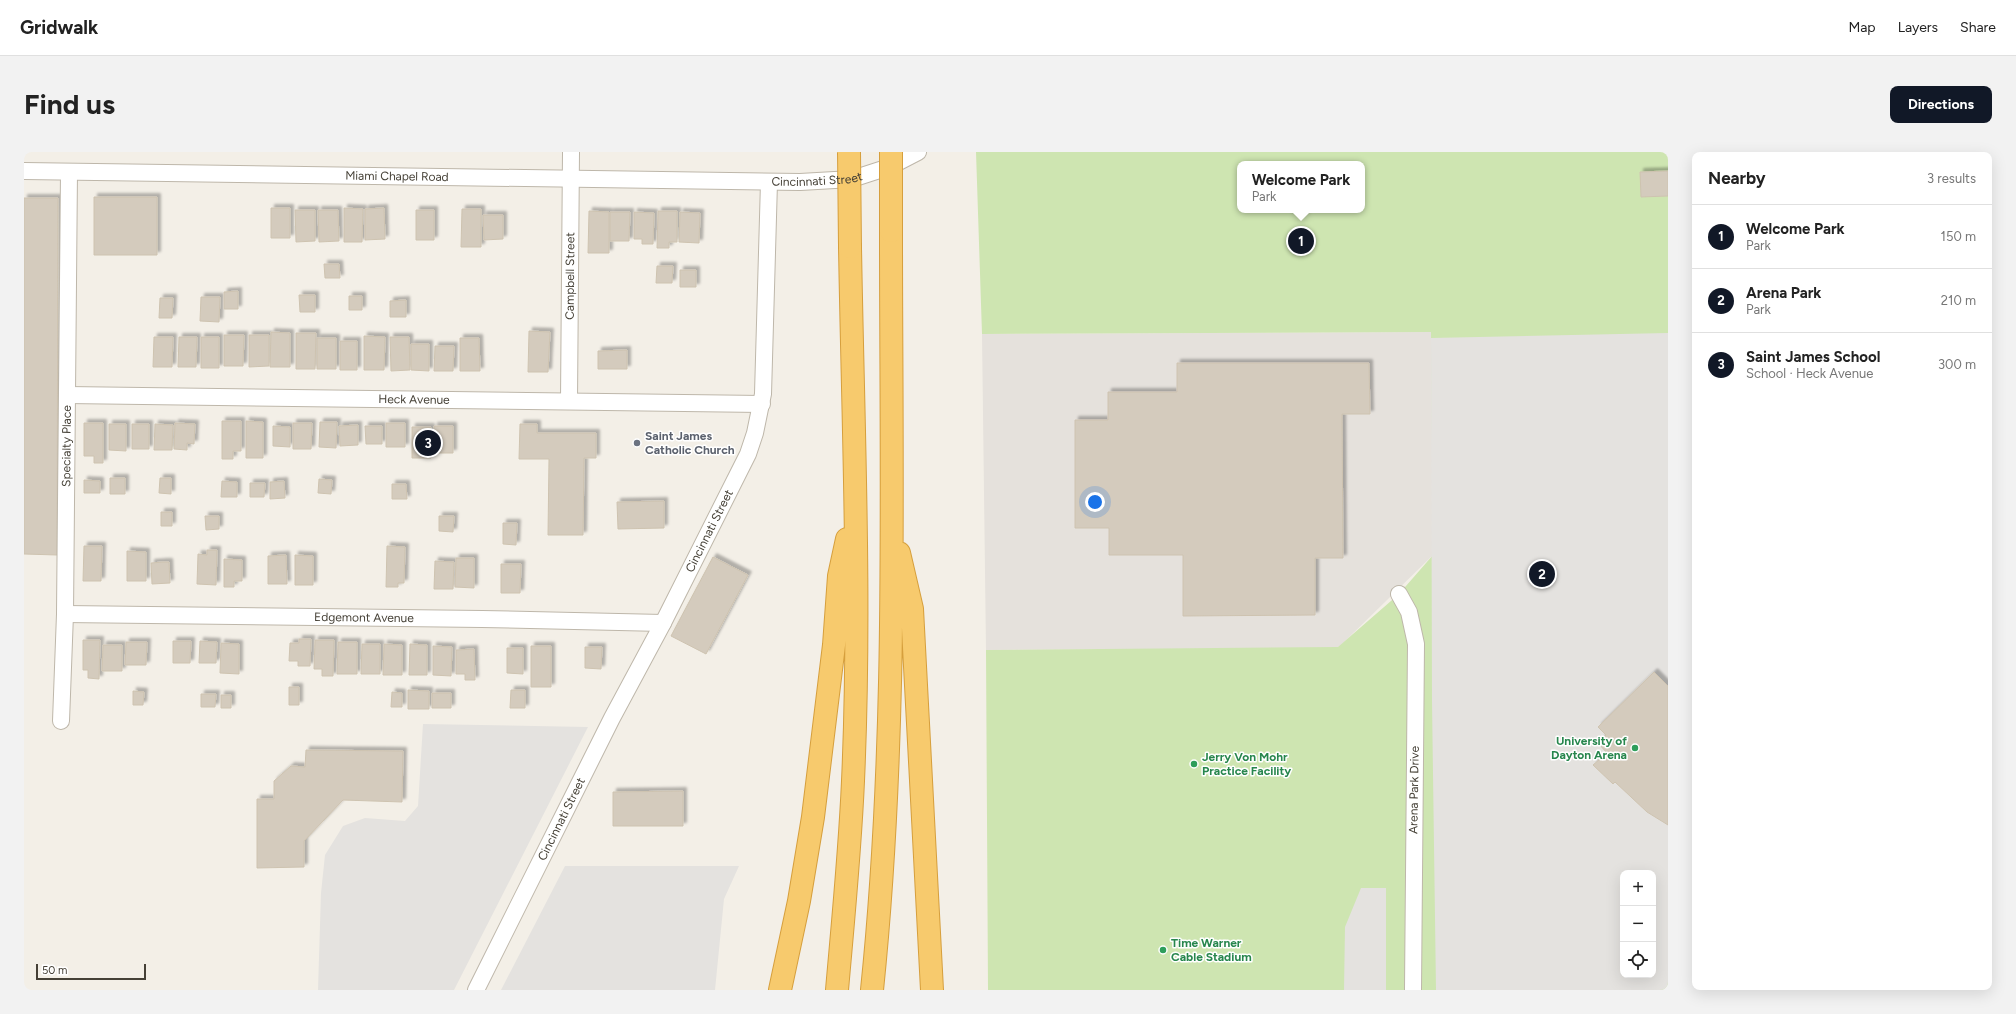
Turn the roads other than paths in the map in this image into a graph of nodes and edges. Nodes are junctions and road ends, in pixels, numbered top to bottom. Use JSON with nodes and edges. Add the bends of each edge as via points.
{"nodes":[{"id":1,"x":571,"y":152,"type":"edge"},
{"id":2,"x":849,"y":152,"type":"edge"},
{"id":3,"x":891,"y":152,"type":"edge"},
{"id":4,"x":918,"y":152,"type":"edge"},
{"id":5,"x":24,"y":171,"type":"edge"},
{"id":6,"x":69,"y":172,"type":"junction"},
{"id":7,"x":571,"y":179,"type":"junction"},
{"id":8,"x":769,"y":182,"type":"junction"},
{"id":9,"x":67,"y":395,"type":"junction"},
{"id":10,"x":569,"y":400,"type":"junction"},
{"id":11,"x":762,"y":404,"type":"junction"},
{"id":12,"x":854,"y":509,"type":"junction"},
{"id":13,"x":891,"y":517,"type":"junction"},
{"id":14,"x":1399,"y":594,"type":"dead end"},
{"id":15,"x":65,"y":614,"type":"junction"},
{"id":16,"x":663,"y":623,"type":"junction"},
{"id":17,"x":61,"y":721,"type":"dead end"},
{"id":18,"x":476,"y":990,"type":"edge"},
{"id":19,"x":780,"y":990,"type":"edge"},
{"id":20,"x":837,"y":990,"type":"edge"},
{"id":21,"x":872,"y":990,"type":"edge"},
{"id":22,"x":932,"y":990,"type":"edge"},
{"id":23,"x":1413,"y":990,"type":"edge"}],
"edges":[{"from":1,"to":7,"type":"street","name":"Campbell Street"},
{"from":2,"to":12,"type":"highway","bridge":true},
{"from":3,"to":13,"type":"highway","bridge":true},
{"from":4,"to":8,"type":"street","name":"Cincinnati Street","via":[[889,167],[852,179]]},
{"from":5,"to":6,"type":"street","name":"Miami Chapel Road"},
{"from":6,"to":7,"type":"street","name":"Miami Chapel Road"},
{"from":6,"to":9,"type":"street","name":"Specialty Place"},
{"from":7,"to":8,"type":"street","name":"Miami Chapel Road"},
{"from":7,"to":10,"type":"street","name":"Campbell Street"},
{"from":8,"to":11,"type":"street","name":"Cincinnati Street"},
{"from":9,"to":10,"type":"street","name":"Heck Avenue"},
{"from":9,"to":15,"type":"street","name":"Specialty Place"},
{"from":10,"to":11,"type":"street","name":"Heck Avenue"},
{"from":11,"to":16,"type":"street","name":"Cincinnati Street","via":[[755,433],[740,471]]},
{"from":12,"to":19,"type":"highway","via":[[839,576],[834,645],[813,817]]},
{"from":12,"to":20,"type":"highway","via":[[856,642],[853,781]]},
{"from":13,"to":21,"type":"highway","via":[[886,795]]},
{"from":13,"to":22,"type":"highway","via":[[912,609]]},
{"from":14,"to":23,"type":"street","name":"Arena Park Drive","via":[[1409,612],[1416,644]]},
{"from":15,"to":16,"type":"street","name":"Edgemont Avenue"},
{"from":15,"to":17,"type":"street","name":"Specialty Place"},
{"from":16,"to":18,"type":"street","name":"Cincinnati Street","via":[[612,718]]}]}
